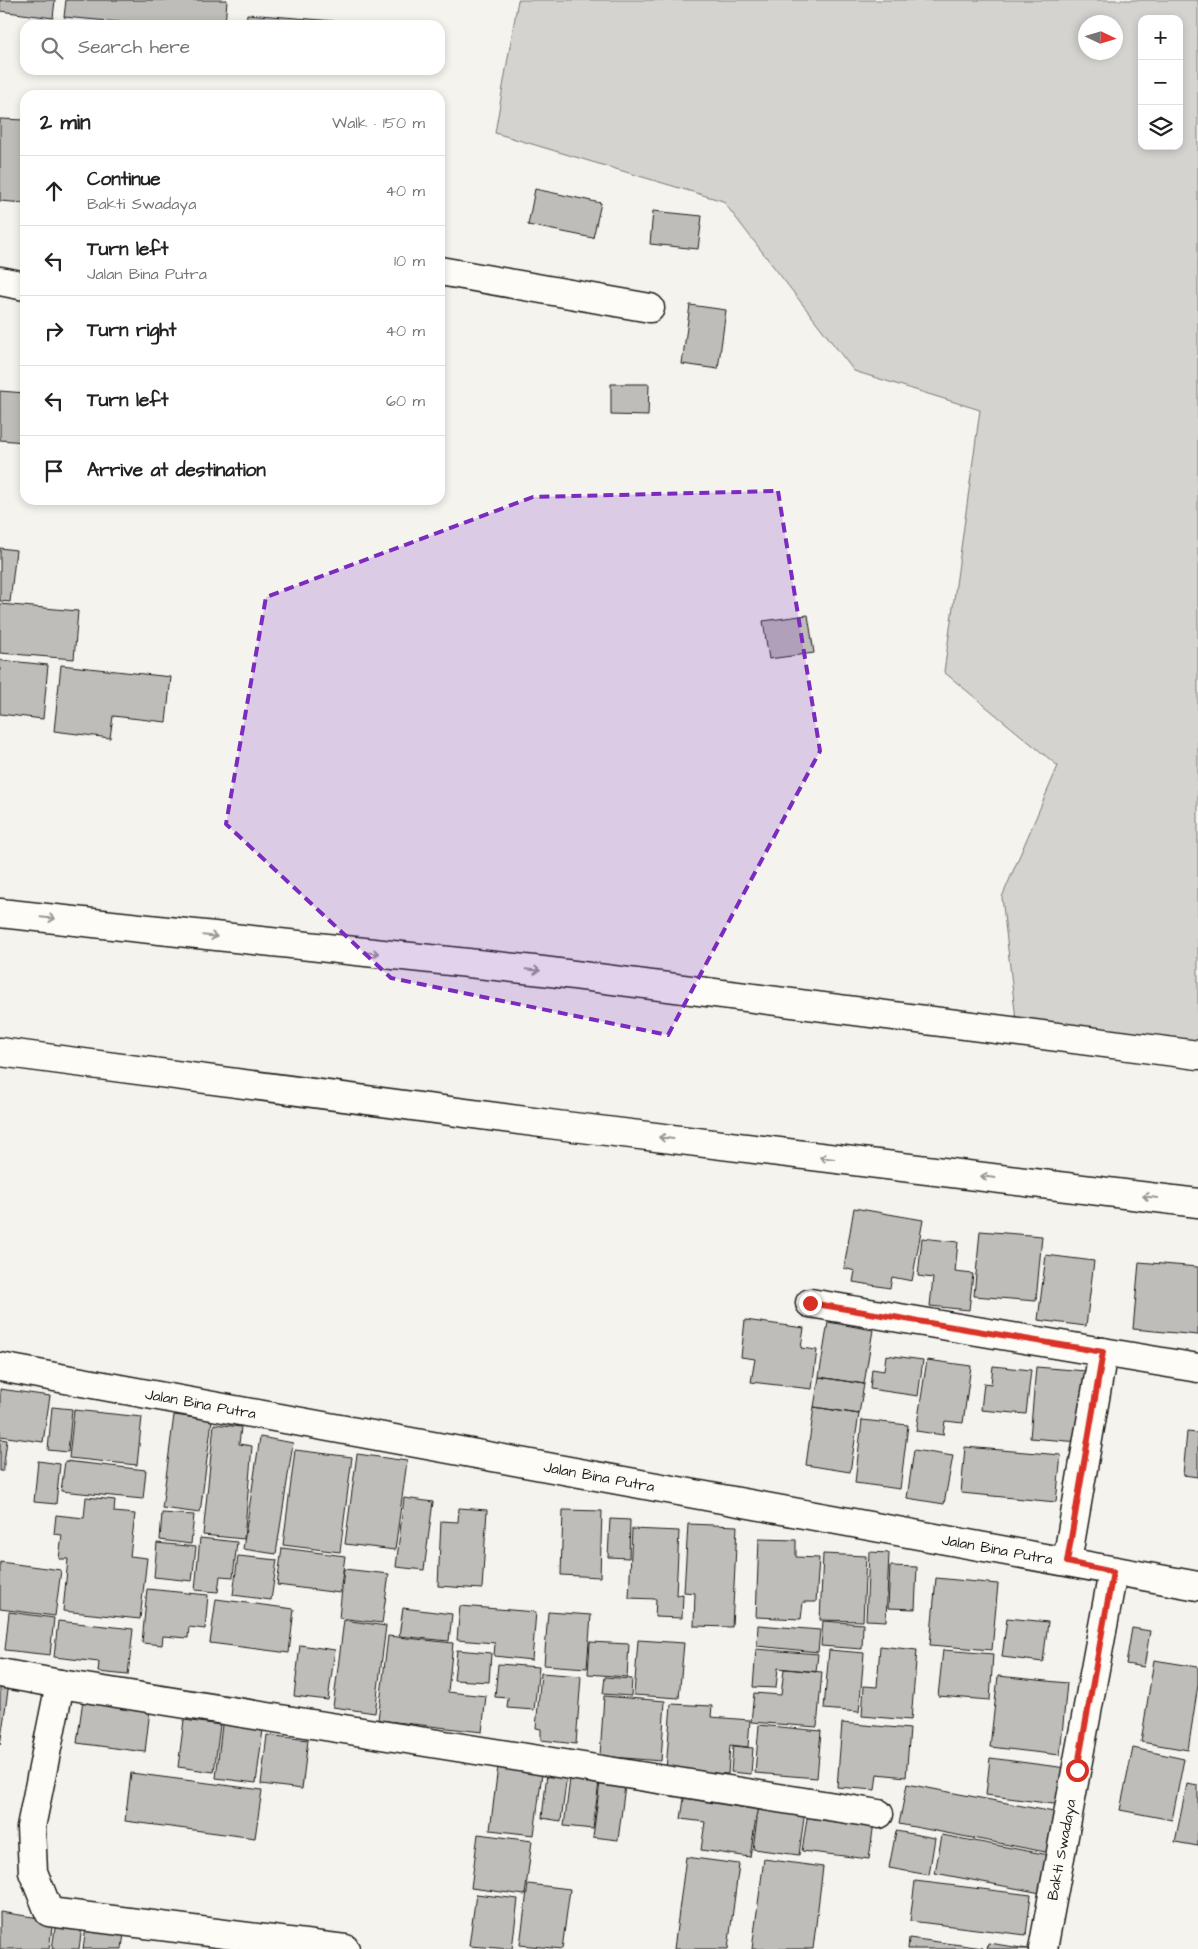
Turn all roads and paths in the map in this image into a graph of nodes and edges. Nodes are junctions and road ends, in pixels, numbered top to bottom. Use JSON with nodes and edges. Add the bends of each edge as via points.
{"nodes":[{"id":1,"x":445,"y":272,"type":"edge"},
{"id":2,"x":0,"y":281,"type":"edge"},
{"id":3,"x":20,"y":285,"type":"edge"},
{"id":4,"x":650,"y":308,"type":"dead end"},
{"id":5,"x":0,"y":913,"type":"edge"},
{"id":6,"x":0,"y":1052,"type":"edge"},
{"id":7,"x":1198,"y":1055,"type":"edge"},
{"id":8,"x":1198,"y":1203,"type":"edge"},
{"id":9,"x":810,"y":1303,"type":"dead end"},
{"id":10,"x":1103,"y":1352,"type":"junction"},
{"id":11,"x":0,"y":1367,"type":"edge"},
{"id":12,"x":1198,"y":1368,"type":"edge"},
{"id":13,"x":1067,"y":1562,"type":"junction"},
{"id":14,"x":1113,"y":1572,"type":"junction"},
{"id":15,"x":1198,"y":1586,"type":"edge"},
{"id":16,"x":0,"y":1673,"type":"edge"},
{"id":17,"x":60,"y":1684,"type":"junction"},
{"id":18,"x":879,"y":1814,"type":"dead end"},
{"id":19,"x":346,"y":1949,"type":"edge"},
{"id":20,"x":1043,"y":1949,"type":"edge"}],
"edges":[{"from":1,"to":4,"type":"street"},
{"from":2,"to":3,"type":"street"},
{"from":5,"to":7,"type":"street","one_way":true,"via":[[543,971]]},
{"from":8,"to":6,"type":"street","one_way":true,"via":[[558,1125]]},
{"from":9,"to":10,"type":"street"},
{"from":10,"to":12,"type":"street"},
{"from":10,"to":13,"type":"street"},
{"from":11,"to":13,"type":"street","name":"Jalan Bina Putra"},
{"from":13,"to":14,"type":"street","name":"Jalan Bina Putra"},
{"from":14,"to":15,"type":"street","name":"Jalan Bina Putra"},
{"from":14,"to":20,"type":"street","name":"Bakti Swadaya"},
{"from":16,"to":17,"type":"street"},
{"from":17,"to":18,"type":"street"},
{"from":17,"to":19,"type":"street","via":[[31,1827],[33,1872],[49,1912]]}]}
